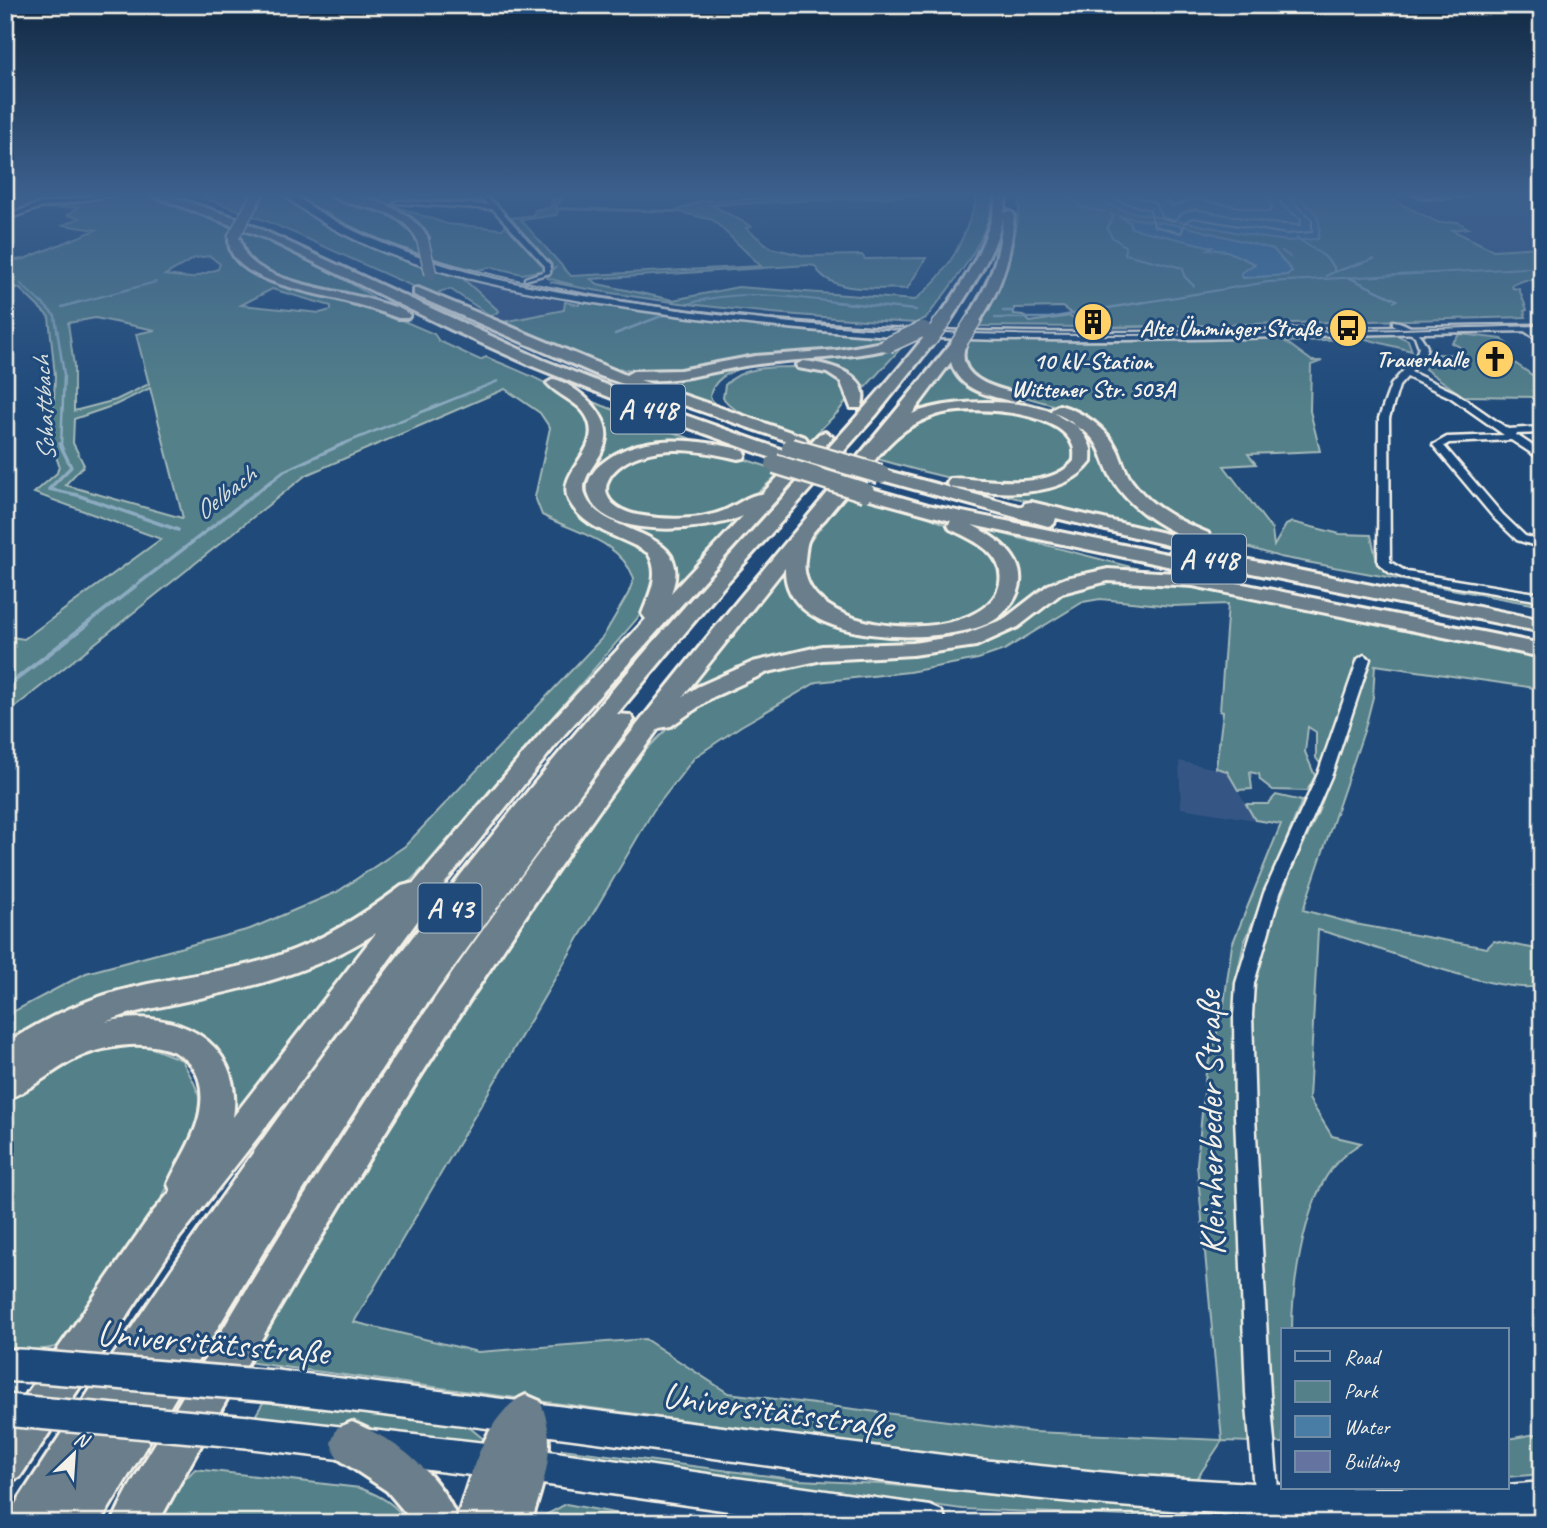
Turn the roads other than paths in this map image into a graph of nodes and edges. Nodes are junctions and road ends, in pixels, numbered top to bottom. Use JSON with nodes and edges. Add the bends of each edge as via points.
{"nodes":[{"id":1,"x":249,"y":264,"type":"edge"},
{"id":2,"x":327,"y":264,"type":"edge"},
{"id":3,"x":343,"y":264,"type":"edge"},
{"id":4,"x":429,"y":264,"type":"edge"},
{"id":5,"x":437,"y":264,"type":"edge"},
{"id":6,"x":472,"y":264,"type":"edge"},
{"id":7,"x":546,"y":264,"type":"edge"},
{"id":8,"x":979,"y":264,"type":"edge"},
{"id":9,"x":991,"y":264,"type":"edge"},
{"id":10,"x":1001,"y":264,"type":"edge"},
{"id":11,"x":527,"y":279,"type":"junction"},
{"id":12,"x":513,"y":285,"type":"junction"},
{"id":13,"x":1542,"y":320,"type":"edge"},
{"id":14,"x":456,"y":322,"type":"junction"},
{"id":15,"x":1403,"y":328,"type":"junction"},
{"id":16,"x":1526,"y":328,"type":"junction"},
{"id":17,"x":1542,"y":328,"type":"edge"},
{"id":18,"x":940,"y":332,"type":"junction"},
{"id":19,"x":1542,"y":341,"type":"edge"},
{"id":20,"x":522,"y":353,"type":"junction"},
{"id":21,"x":567,"y":358,"type":"junction"},
{"id":22,"x":1405,"y":373,"type":"junction"},
{"id":23,"x":538,"y":374,"type":"junction"},
{"id":24,"x":856,"y":405,"type":"junction"},
{"id":25,"x":742,"y":421,"type":"junction"},
{"id":26,"x":1542,"y":430,"type":"edge"},
{"id":27,"x":1509,"y":435,"type":"junction"},
{"id":28,"x":884,"y":438,"type":"junction"},
{"id":29,"x":787,"y":452,"type":"junction"},
{"id":30,"x":1542,"y":457,"type":"edge"},
{"id":31,"x":920,"y":475,"type":"junction"},
{"id":32,"x":876,"y":479,"type":"junction"},
{"id":33,"x":779,"y":487,"type":"junction"},
{"id":34,"x":925,"y":510,"type":"junction"},
{"id":35,"x":799,"y":540,"type":"junction"},
{"id":36,"x":1542,"y":545,"type":"edge"},
{"id":37,"x":1163,"y":559,"type":"junction"},
{"id":38,"x":1264,"y":559,"type":"junction"},
{"id":39,"x":1542,"y":598,"type":"edge"},
{"id":40,"x":1542,"y":613,"type":"edge"},
{"id":41,"x":1542,"y":625,"type":"edge"},
{"id":42,"x":642,"y":634,"type":"junction"},
{"id":43,"x":1542,"y":638,"type":"edge"},
{"id":44,"x":1542,"y":651,"type":"edge"},
{"id":45,"x":1364,"y":659,"type":"dead end"},
{"id":46,"x":638,"y":742,"type":"junction"},
{"id":47,"x":435,"y":876,"type":"junction"},
{"id":48,"x":5,"y":1062,"type":"edge"},
{"id":49,"x":5,"y":1086,"type":"edge"},
{"id":50,"x":166,"y":1225,"type":"junction"},
{"id":51,"x":17,"y":1366,"type":"edge"},
{"id":52,"x":5,"y":1410,"type":"edge"},
{"id":53,"x":526,"y":1415,"type":"junction"},
{"id":54,"x":352,"y":1443,"type":"junction"},
{"id":55,"x":5,"y":1462,"type":"edge"},
{"id":56,"x":512,"y":1463,"type":"junction"},
{"id":57,"x":1542,"y":1499,"type":"edge"},
{"id":58,"x":1268,"y":1512,"type":"edge"},
{"id":59,"x":28,"y":1523,"type":"edge"},
{"id":60,"x":75,"y":1523,"type":"edge"},
{"id":61,"x":134,"y":1523,"type":"edge"},
{"id":62,"x":437,"y":1523,"type":"edge"},
{"id":63,"x":477,"y":1523,"type":"edge"},
{"id":64,"x":509,"y":1523,"type":"edge"},
{"id":65,"x":930,"y":1523,"type":"edge"}],
"edges":[{"from":1,"to":14,"type":"highway","bridge":true,"via":[[291,284]]},
{"from":2,"to":14,"type":"highway","via":[[363,287]]},
{"from":3,"to":14,"type":"highway","number":"A 448"},
{"from":4,"to":14,"type":"highway","bridge":true},
{"from":5,"to":12,"type":"main road"},
{"from":6,"to":11,"type":"main road"},
{"from":7,"to":11,"type":"street"},
{"from":8,"to":18,"type":"highway","number":"A 43"},
{"from":9,"to":18,"type":"highway","number":"A 43"},
{"from":10,"to":18,"type":"highway","bridge":true,"via":[[973,321]]},
{"from":11,"to":12,"type":"main road"},
{"from":11,"to":15,"type":"main road","via":[[700,309],[888,326]]},
{"from":12,"to":15,"type":"main road","via":[[720,318],[902,334],[1085,337]]},
{"from":13,"to":15,"type":"main road"},
{"from":14,"to":20,"type":"highway"},
{"from":14,"to":20,"type":"highway","number":"A 448"},
{"from":15,"to":16,"type":"main road"},
{"from":15,"to":22,"type":"street","via":[[1422,350]]},
{"from":16,"to":17,"type":"main road"},
{"from":16,"to":19,"type":"street"},
{"from":18,"to":21,"type":"highway","bridge":true,"via":[[843,355],[755,360],[673,377],[624,373]]},
{"from":18,"to":24,"type":"highway"},
{"from":18,"to":28,"type":"highway"},
{"from":18,"to":38,"type":"highway","via":[[958,368],[972,383],[1050,407],[1091,427],[1107,444],[1123,482],[1149,508],[1188,532]]},
{"from":18,"to":59,"type":"highway","number":"A 43","via":[[707,593],[573,752],[444,916],[223,1223]]},
{"from":18,"to":60,"type":"highway","number":"A 43","via":[[590,759],[412,1000],[254,1233]]},
{"from":20,"to":21,"type":"highway"},
{"from":20,"to":23,"type":"highway"},
{"from":20,"to":29,"type":"highway","number":"A 448"},
{"from":21,"to":25,"type":"highway"},
{"from":22,"to":27,"type":"street","via":[[1453,395]]},
{"from":22,"to":39,"type":"street","via":[[1390,396],[1382,428],[1384,563],[1405,575]]},
{"from":23,"to":29,"type":"highway","via":[[662,424]]},
{"from":23,"to":42,"type":"highway","via":[[579,399],[596,416],[600,440],[578,476],[577,501],[599,521],[653,547],[666,569],[662,593]]},
{"from":24,"to":25,"type":"highway","via":[[849,379],[832,371],[779,364],[751,367],[730,375],[715,391],[725,409]]},
{"from":24,"to":33,"type":"highway"},
{"from":25,"to":29,"type":"highway"},
{"from":26,"to":27,"type":"street"},
{"from":27,"to":30,"type":"street"},
{"from":27,"to":36,"type":"street","via":[[1447,440],[1438,445],[1499,517],[1521,538]]},
{"from":28,"to":31,"type":"highway","via":[[926,413],[981,405],[1014,408],[1053,421],[1069,430],[1082,446],[1077,468],[1039,485],[984,487]]},
{"from":28,"to":35,"type":"highway"},
{"from":29,"to":32,"type":"highway","bridge":true},
{"from":29,"to":32,"type":"highway"},
{"from":29,"to":33,"type":"highway","via":[[661,447],[608,466],[596,492],[605,504],[626,516],[681,524],[721,518]]},
{"from":31,"to":32,"type":"highway"},
{"from":31,"to":38,"type":"highway","via":[[1043,509]]},
{"from":32,"to":34,"type":"highway"},
{"from":32,"to":37,"type":"highway","number":"A 448","via":[[1007,521]]},
{"from":32,"to":41,"type":"highway","number":"A 448","via":[[1215,560]]},
{"from":33,"to":42,"type":"highway"},
{"from":34,"to":35,"type":"highway","via":[[982,538],[1008,562],[1008,594],[993,613],[935,631],[910,632],[843,621],[819,609],[802,593],[794,570]]},
{"from":34,"to":37,"type":"highway"},
{"from":35,"to":46,"type":"highway"},
{"from":37,"to":43,"type":"highway","number":"A 448"},
{"from":38,"to":40,"type":"highway"},
{"from":42,"to":47,"type":"highway"},
{"from":44,"to":46,"type":"highway","via":[[1193,580],[1108,575],[1055,589],[1011,623],[968,641],[822,653],[761,667],[682,706]]},
{"from":45,"to":58,"type":"street","name":"Kleinherbeder Straße","via":[[1325,774],[1272,893],[1245,983],[1245,1116]]},
{"from":46,"to":61,"type":"highway","via":[[458,990],[281,1269]]},
{"from":47,"to":48,"type":"highway","via":[[368,925],[308,957],[255,976],[127,1002],[79,1018]]},
{"from":47,"to":50,"type":"highway","via":[[279,1085]]},
{"from":49,"to":50,"type":"highway","via":[[68,1046],[115,1033],[153,1032],[184,1041],[199,1051],[211,1066],[218,1093],[215,1114],[208,1140]]},
{"from":50,"to":55,"type":"highway"},
{"from":51,"to":53,"type":"main road","name":"Universitätsstraße","bridge":true,"via":[[274,1386]]},
{"from":52,"to":54,"type":"main road","bridge":true},
{"from":53,"to":56,"type":"highway"},
{"from":53,"to":58,"type":"main road","name":"Universitätsstraße","via":[[957,1475]]},
{"from":54,"to":56,"type":"main road"},
{"from":54,"to":62,"type":"highway","via":[[415,1486]]},
{"from":56,"to":63,"type":"highway"},
{"from":56,"to":64,"type":"highway"},
{"from":56,"to":65,"type":"main road"},
{"from":57,"to":58,"type":"main road","name":"Universitätsstraße"}]}
